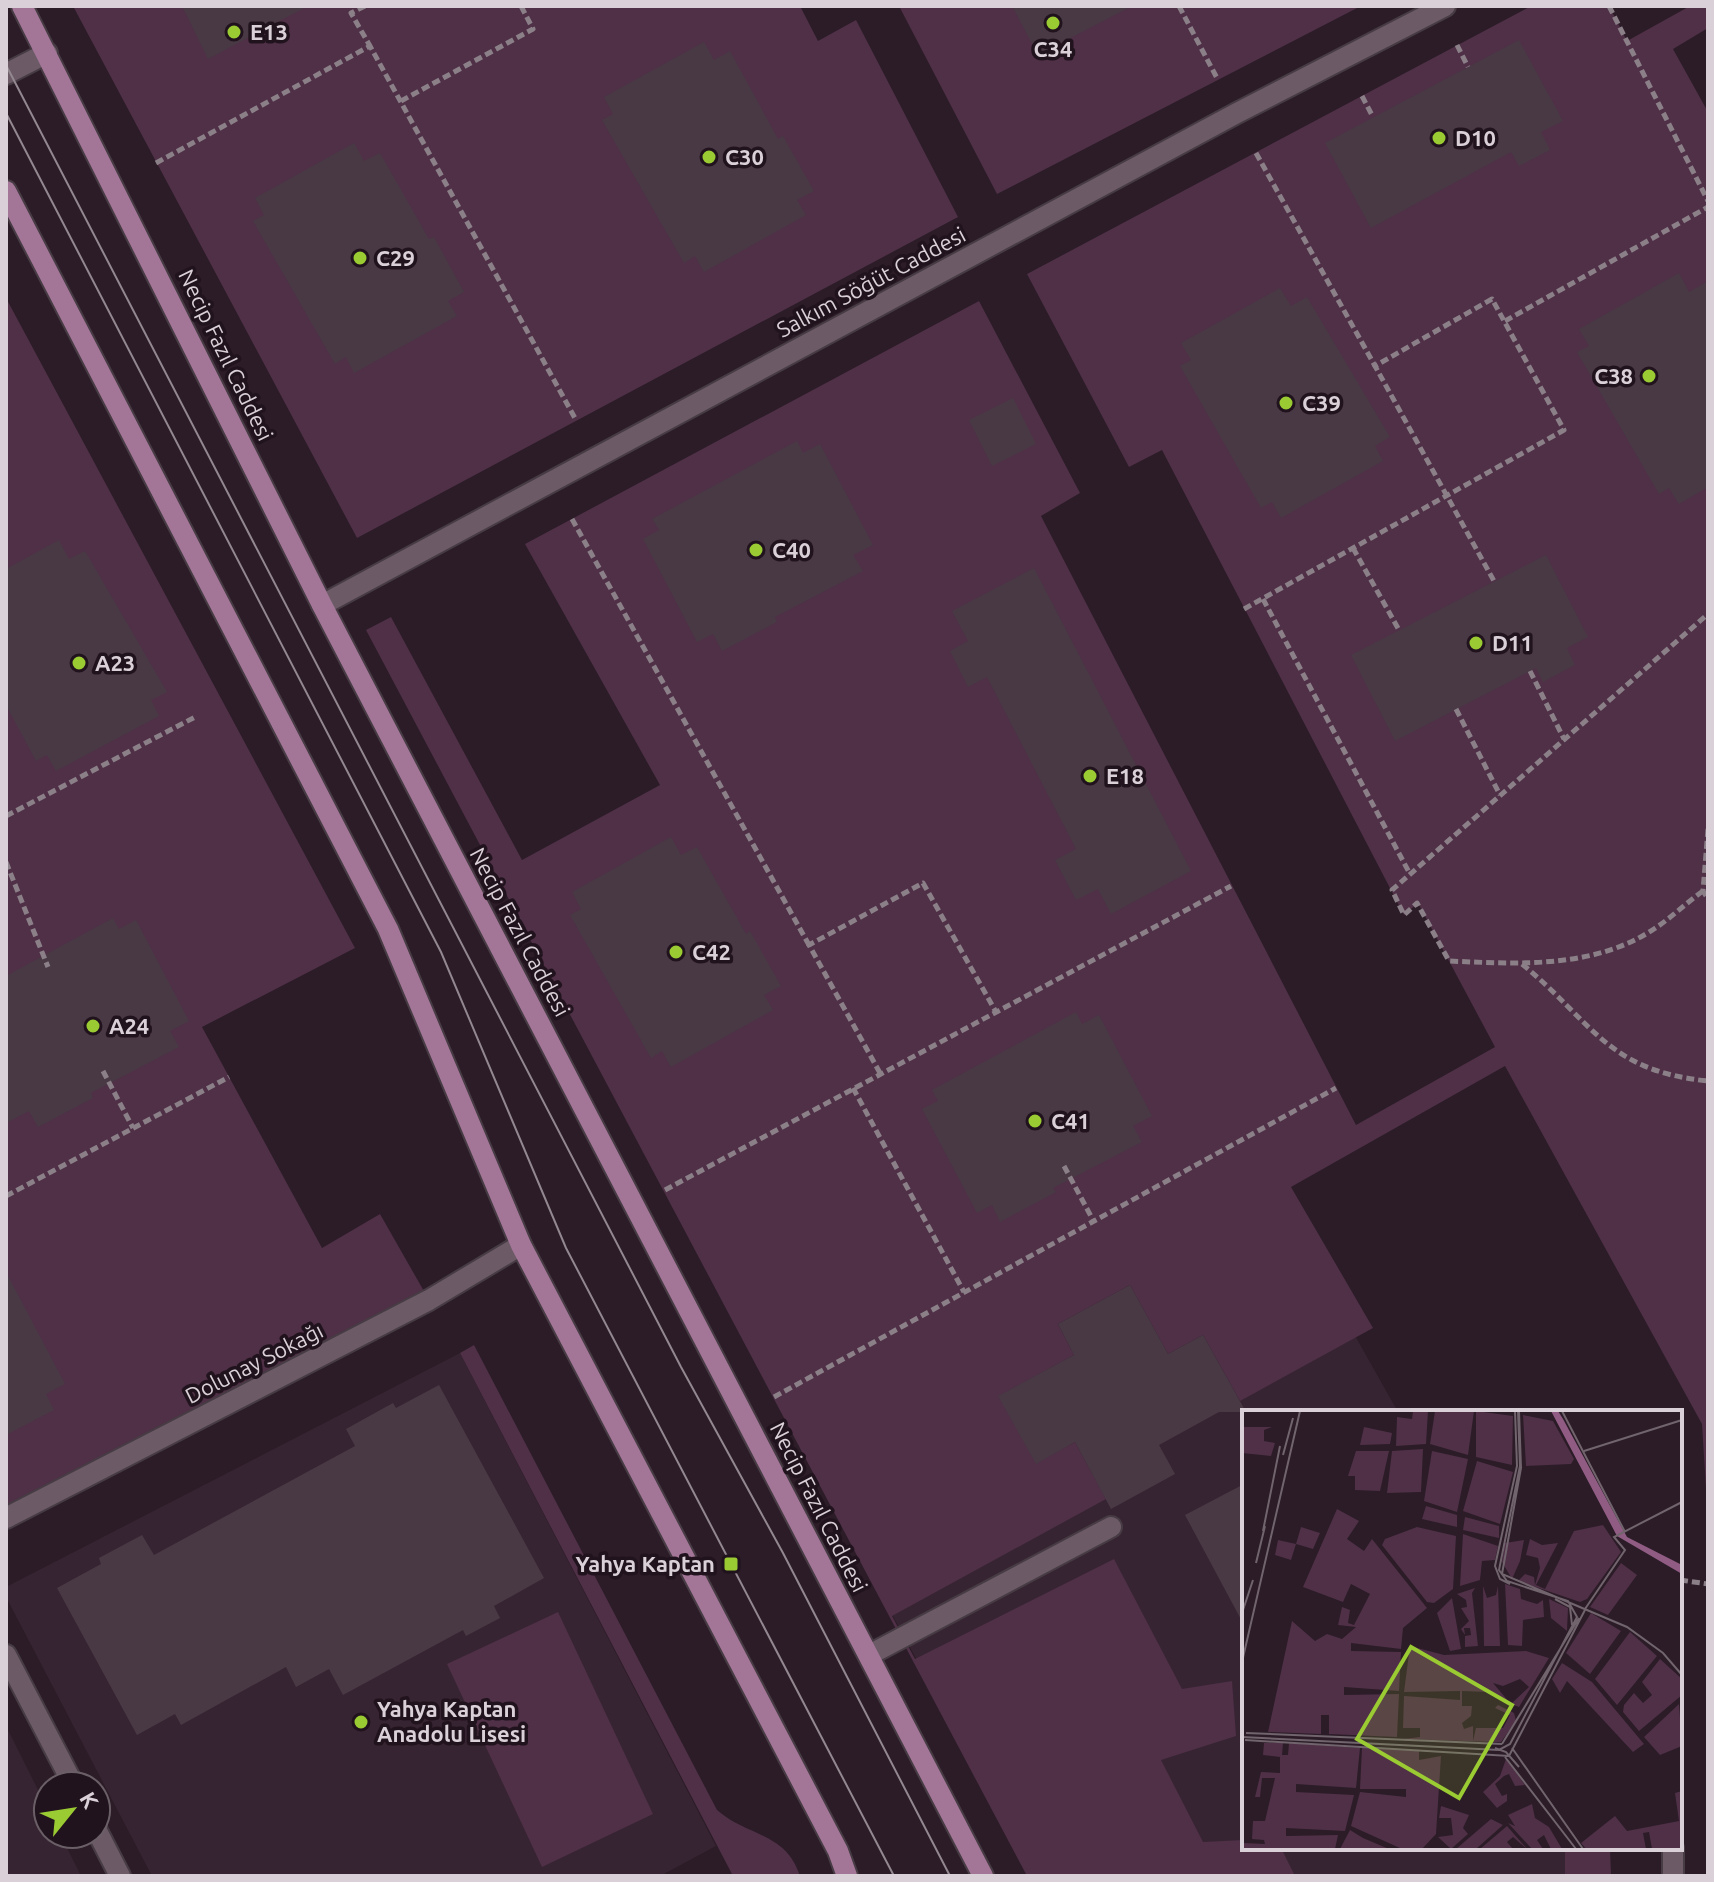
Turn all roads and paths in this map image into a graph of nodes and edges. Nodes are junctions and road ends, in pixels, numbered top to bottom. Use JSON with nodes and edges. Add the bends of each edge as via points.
{"nodes":[{"id":1,"x":22,"y":6,"type":"edge"},
{"id":2,"x":365,"y":6,"type":"edge"},
{"id":3,"x":521,"y":6,"type":"edge"},
{"id":4,"x":1179,"y":6,"type":"edge"},
{"id":5,"x":1445,"y":6,"type":"edge"},
{"id":6,"x":1609,"y":6,"type":"edge"},
{"id":7,"x":1457,"y":45,"type":"dead end"},
{"id":8,"x":370,"y":46,"type":"junction"},
{"id":9,"x":47,"y":53,"type":"junction"},
{"id":10,"x":1468,"y":67,"type":"dead end"},
{"id":11,"x":6,"y":74,"type":"edge"},
{"id":12,"x":1218,"y":80,"type":"dead end"},
{"id":13,"x":1362,"y":96,"type":"dead end"},
{"id":14,"x":401,"y":101,"type":"junction"},
{"id":15,"x":1373,"y":117,"type":"dead end"},
{"id":16,"x":1256,"y":153,"type":"dead end"},
{"id":17,"x":156,"y":163,"type":"dead end"},
{"id":18,"x":6,"y":191,"type":"edge"},
{"id":19,"x":1708,"y":204,"type":"edge"},
{"id":20,"x":1505,"y":321,"type":"junction"},
{"id":21,"x":1375,"y":366,"type":"junction"},
{"id":22,"x":576,"y":420,"type":"dead end"},
{"id":23,"x":1446,"y":495,"type":"junction"},
{"id":24,"x":572,"y":519,"type":"dead end"},
{"id":25,"x":1353,"y":548,"type":"junction"},
{"id":26,"x":1494,"y":581,"type":"dead end"},
{"id":27,"x":1263,"y":599,"type":"junction"},
{"id":28,"x":322,"y":605,"type":"junction"},
{"id":29,"x":1244,"y":609,"type":"dead end"},
{"id":30,"x":1708,"y":614,"type":"edge"},
{"id":31,"x":1399,"y":630,"type":"dead end"},
{"id":32,"x":1530,"y":671,"type":"dead end"},
{"id":33,"x":1456,"y":709,"type":"dead end"},
{"id":34,"x":197,"y":716,"type":"dead end"},
{"id":35,"x":1564,"y":739,"type":"junction"},
{"id":36,"x":1500,"y":795,"type":"junction"},
{"id":37,"x":6,"y":816,"type":"edge"},
{"id":38,"x":1708,"y":829,"type":"edge"},
{"id":39,"x":6,"y":862,"type":"edge"},
{"id":40,"x":1410,"y":874,"type":"junction"},
{"id":41,"x":1231,"y":886,"type":"dead end"},
{"id":42,"x":1703,"y":891,"type":"junction"},
{"id":43,"x":1708,"y":899,"type":"edge"},
{"id":44,"x":809,"y":945,"type":"junction"},
{"id":45,"x":1522,"y":964,"type":"junction"},
{"id":46,"x":48,"y":967,"type":"dead end"},
{"id":47,"x":996,"y":1012,"type":"junction"},
{"id":48,"x":103,"y":1071,"type":"dead end"},
{"id":49,"x":880,"y":1073,"type":"junction"},
{"id":50,"x":229,"y":1077,"type":"dead end"},
{"id":51,"x":1708,"y":1081,"type":"edge"},
{"id":52,"x":853,"y":1088,"type":"junction"},
{"id":53,"x":1336,"y":1088,"type":"dead end"},
{"id":54,"x":133,"y":1128,"type":"junction"},
{"id":55,"x":1064,"y":1166,"type":"dead end"},
{"id":56,"x":664,"y":1190,"type":"dead end"},
{"id":57,"x":6,"y":1196,"type":"edge"},
{"id":58,"x":1093,"y":1220,"type":"junction"},
{"id":59,"x":521,"y":1245,"type":"junction"},
{"id":60,"x":964,"y":1292,"type":"junction"},
{"id":61,"x":774,"y":1397,"type":"dead end"},
{"id":62,"x":6,"y":1518,"type":"edge"},
{"id":63,"x":1111,"y":1527,"type":"dead end"},
{"id":64,"x":1682,"y":1580,"type":"edge"},
{"id":65,"x":1708,"y":1584,"type":"edge"},
{"id":66,"x":6,"y":1655,"type":"edge"},
{"id":67,"x":869,"y":1655,"type":"junction"},
{"id":68,"x":66,"y":1770,"type":"edge"},
{"id":69,"x":107,"y":1850,"type":"edge"},
{"id":70,"x":1673,"y":1850,"type":"edge"},
{"id":71,"x":120,"y":1876,"type":"edge"},
{"id":72,"x":847,"y":1876,"type":"edge"},
{"id":73,"x":983,"y":1876,"type":"edge"},
{"id":74,"x":1673,"y":1876,"type":"edge"}],
"edges":[{"from":1,"to":9,"type":"main road","name":"Necip Fazıl Caddesi"},
{"from":2,"to":8,"type":"path","via":[[351,13]]},
{"from":3,"to":14,"type":"path","via":[[533,29]]},
{"from":4,"to":12,"type":"path"},
{"from":5,"to":28,"type":"street","name":"Salkım Söğüt Caddesi"},
{"from":6,"to":19,"type":"path"},
{"from":7,"to":10,"type":"path"},
{"from":8,"to":14,"type":"path"},
{"from":8,"to":17,"type":"path"},
{"from":9,"to":11,"type":"street"},
{"from":9,"to":28,"type":"main road","name":"Necip Fazıl Caddesi"},
{"from":13,"to":15,"type":"path"},
{"from":14,"to":22,"type":"path"},
{"from":16,"to":21,"type":"path"},
{"from":18,"to":59,"type":"main road","via":[[388,929]]},
{"from":19,"to":20,"type":"path"},
{"from":20,"to":21,"type":"path","via":[[1492,299]]},
{"from":20,"to":23,"type":"path","via":[[1564,430]]},
{"from":21,"to":23,"type":"path"},
{"from":23,"to":25,"type":"path"},
{"from":23,"to":26,"type":"path"},
{"from":24,"to":44,"type":"path"},
{"from":25,"to":27,"type":"path"},
{"from":25,"to":31,"type":"path"},
{"from":27,"to":29,"type":"path"},
{"from":27,"to":40,"type":"path"},
{"from":28,"to":67,"type":"main road","name":"Necip Fazıl Caddesi"},
{"from":30,"to":35,"type":"path"},
{"from":32,"to":35,"type":"path"},
{"from":33,"to":36,"type":"path"},
{"from":34,"to":37,"type":"path"},
{"from":35,"to":36,"type":"path"},
{"from":36,"to":40,"type":"path"},
{"from":38,"to":42,"type":"path"},
{"from":39,"to":46,"type":"path"},
{"from":40,"to":45,"type":"path","via":[[1392,890],[1404,915],[1417,903],[1449,961]]},
{"from":41,"to":47,"type":"path"},
{"from":42,"to":43,"type":"path"},
{"from":42,"to":45,"type":"path","via":[[1652,930],[1585,959]]},
{"from":44,"to":47,"type":"path","via":[[923,883]]},
{"from":44,"to":49,"type":"path"},
{"from":45,"to":51,"type":"path","via":[[1627,1060],[1678,1078]]},
{"from":47,"to":49,"type":"path"},
{"from":48,"to":54,"type":"path"},
{"from":49,"to":52,"type":"path"},
{"from":50,"to":54,"type":"path"},
{"from":52,"to":56,"type":"path"},
{"from":52,"to":60,"type":"path"},
{"from":53,"to":58,"type":"path"},
{"from":54,"to":57,"type":"path"},
{"from":55,"to":58,"type":"path"},
{"from":58,"to":60,"type":"path"},
{"from":59,"to":62,"type":"street","name":"Dolunay Sokağı","via":[[429,1300]]},
{"from":59,"to":72,"type":"main road"},
{"from":60,"to":61,"type":"path"},
{"from":63,"to":67,"type":"street"},
{"from":64,"to":65,"type":"path"},
{"from":66,"to":68,"type":"street"},
{"from":67,"to":73,"type":"main road","name":"Necip Fazıl Caddesi"},
{"from":69,"to":71,"type":"street"},
{"from":70,"to":74,"type":"street"}]}
